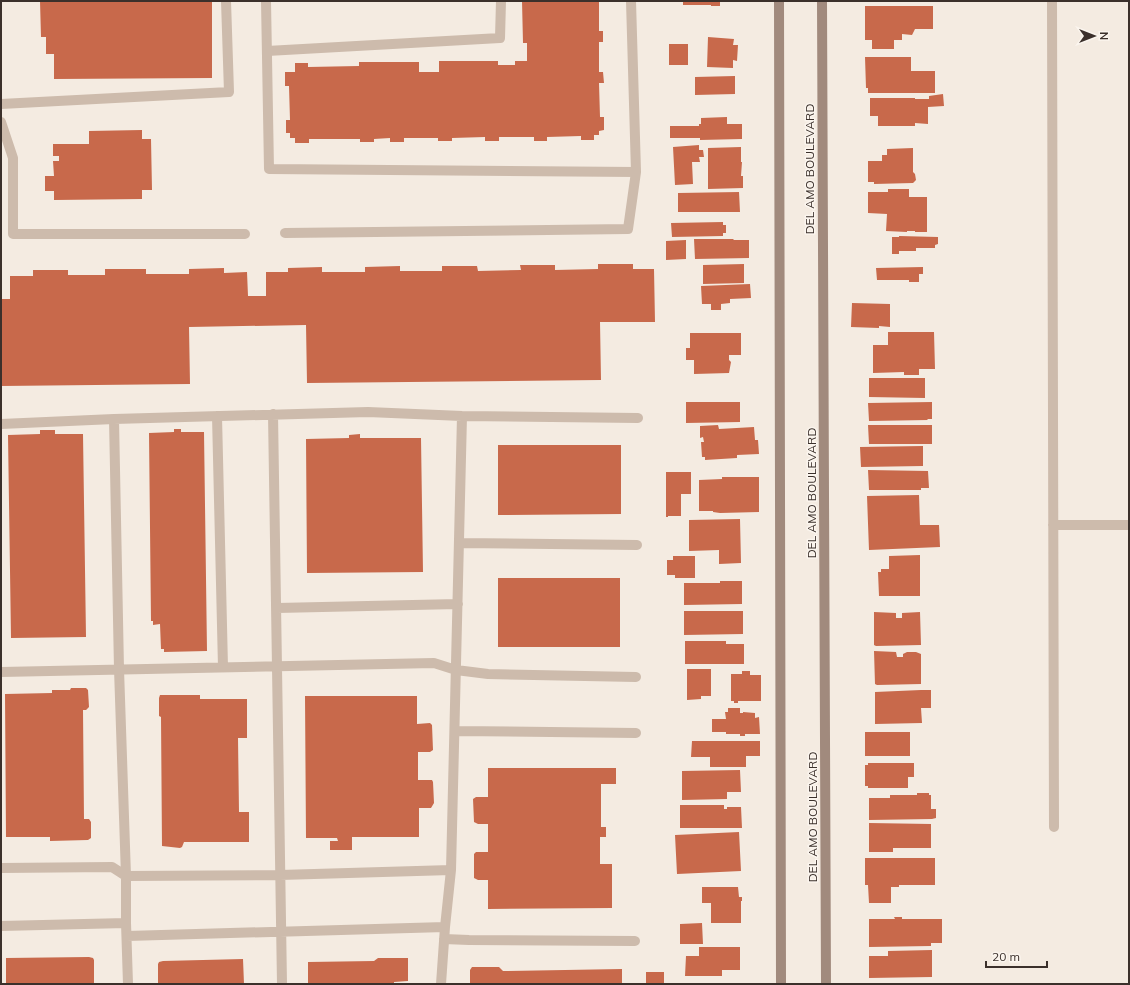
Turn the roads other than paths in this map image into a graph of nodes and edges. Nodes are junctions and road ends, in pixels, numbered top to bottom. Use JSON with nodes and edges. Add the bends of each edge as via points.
{"nodes":[{"id":1,"x":226,"y":1,"type":"edge"},
{"id":2,"x":266,"y":1,"type":"edge"},
{"id":3,"x":501,"y":1,"type":"edge"},
{"id":4,"x":631,"y":1,"type":"edge"},
{"id":5,"x":778,"y":1,"type":"edge"},
{"id":6,"x":822,"y":1,"type":"edge"},
{"id":7,"x":1052,"y":1,"type":"edge"},
{"id":8,"x":267,"y":51,"type":"junction"},
{"id":9,"x":1,"y":104,"type":"edge"},
{"id":10,"x":1,"y":122,"type":"edge"},
{"id":11,"x":636,"y":172,"type":"junction"},
{"id":12,"x":285,"y":233,"type":"dead end"},
{"id":13,"x":245,"y":234,"type":"dead end"},
{"id":14,"x":273,"y":414,"type":"junction"},
{"id":15,"x":217,"y":416,"type":"junction"},
{"id":16,"x":462,"y":416,"type":"junction"},
{"id":17,"x":638,"y":418,"type":"dead end"},
{"id":18,"x":114,"y":419,"type":"junction"},
{"id":19,"x":1,"y":424,"type":"edge"},
{"id":20,"x":1053,"y":525,"type":"junction"},
{"id":21,"x":1129,"y":525,"type":"edge"},
{"id":22,"x":459,"y":543,"type":"junction"},
{"id":23,"x":637,"y":545,"type":"dead end"},
{"id":24,"x":458,"y":604,"type":"junction"},
{"id":25,"x":277,"y":608,"type":"junction"},
{"id":26,"x":278,"y":666,"type":"junction"},
{"id":27,"x":222,"y":667,"type":"junction"},
{"id":28,"x":119,"y":669,"type":"junction"},
{"id":29,"x":456,"y":670,"type":"junction"},
{"id":30,"x":1,"y":672,"type":"edge"},
{"id":31,"x":636,"y":677,"type":"dead end"},
{"id":32,"x":455,"y":731,"type":"junction"},
{"id":33,"x":636,"y":733,"type":"dead end"},
{"id":34,"x":1054,"y":827,"type":"dead end"},
{"id":35,"x":1,"y":868,"type":"edge"},
{"id":36,"x":451,"y":870,"type":"junction"},
{"id":37,"x":280,"y":875,"type":"junction"},
{"id":38,"x":126,"y":876,"type":"junction"},
{"id":39,"x":126,"y":923,"type":"junction"},
{"id":40,"x":1,"y":926,"type":"edge"},
{"id":41,"x":445,"y":926,"type":"junction"},
{"id":42,"x":282,"y":931,"type":"junction"},
{"id":43,"x":127,"y":936,"type":"junction"},
{"id":44,"x":444,"y":939,"type":"junction"},
{"id":45,"x":636,"y":941,"type":"dead end"},
{"id":46,"x":128,"y":984,"type":"edge"},
{"id":47,"x":282,"y":984,"type":"edge"},
{"id":48,"x":441,"y":984,"type":"edge"},
{"id":49,"x":781,"y":984,"type":"edge"},
{"id":50,"x":826,"y":984,"type":"edge"}],
"edges":[{"from":1,"to":9,"type":"lane","via":[[229,92]]},
{"from":2,"to":8,"type":"lane"},
{"from":3,"to":8,"type":"lane","via":[[500,38]]},
{"from":4,"to":11,"type":"lane"},
{"from":5,"to":49,"type":"main road"},
{"from":6,"to":50,"type":"main road","name":"DEL AMO BOULEVARD"},
{"from":7,"to":20,"type":"lane"},
{"from":8,"to":11,"type":"lane","via":[[269,169]]},
{"from":10,"to":13,"type":"lane","via":[[14,158],[13,234]]},
{"from":11,"to":12,"type":"lane","via":[[628,230]]},
{"from":14,"to":15,"type":"lane"},
{"from":14,"to":16,"type":"lane","via":[[368,412]]},
{"from":14,"to":25,"type":"lane"},
{"from":15,"to":18,"type":"lane"},
{"from":15,"to":27,"type":"lane"},
{"from":16,"to":17,"type":"lane"},
{"from":16,"to":22,"type":"lane"},
{"from":18,"to":19,"type":"lane"},
{"from":18,"to":28,"type":"lane"},
{"from":20,"to":21,"type":"lane"},
{"from":20,"to":34,"type":"lane"},
{"from":22,"to":23,"type":"lane"},
{"from":22,"to":24,"type":"lane"},
{"from":24,"to":25,"type":"lane"},
{"from":24,"to":29,"type":"lane"},
{"from":25,"to":26,"type":"lane"},
{"from":26,"to":27,"type":"lane"},
{"from":26,"to":29,"type":"lane","via":[[434,663]]},
{"from":26,"to":37,"type":"lane"},
{"from":27,"to":28,"type":"lane"},
{"from":28,"to":30,"type":"lane"},
{"from":28,"to":38,"type":"lane"},
{"from":29,"to":31,"type":"lane","via":[[488,674]]},
{"from":29,"to":32,"type":"lane"},
{"from":32,"to":33,"type":"lane"},
{"from":32,"to":36,"type":"lane"},
{"from":35,"to":38,"type":"lane","via":[[112,866]]},
{"from":36,"to":37,"type":"lane"},
{"from":36,"to":41,"type":"lane"},
{"from":37,"to":38,"type":"lane"},
{"from":37,"to":42,"type":"lane"},
{"from":38,"to":39,"type":"lane"},
{"from":39,"to":40,"type":"lane"},
{"from":39,"to":43,"type":"lane"},
{"from":41,"to":42,"type":"lane"},
{"from":41,"to":44,"type":"lane"},
{"from":42,"to":43,"type":"lane"},
{"from":42,"to":47,"type":"lane"},
{"from":43,"to":46,"type":"lane"},
{"from":44,"to":45,"type":"lane"},
{"from":44,"to":48,"type":"lane"}]}
